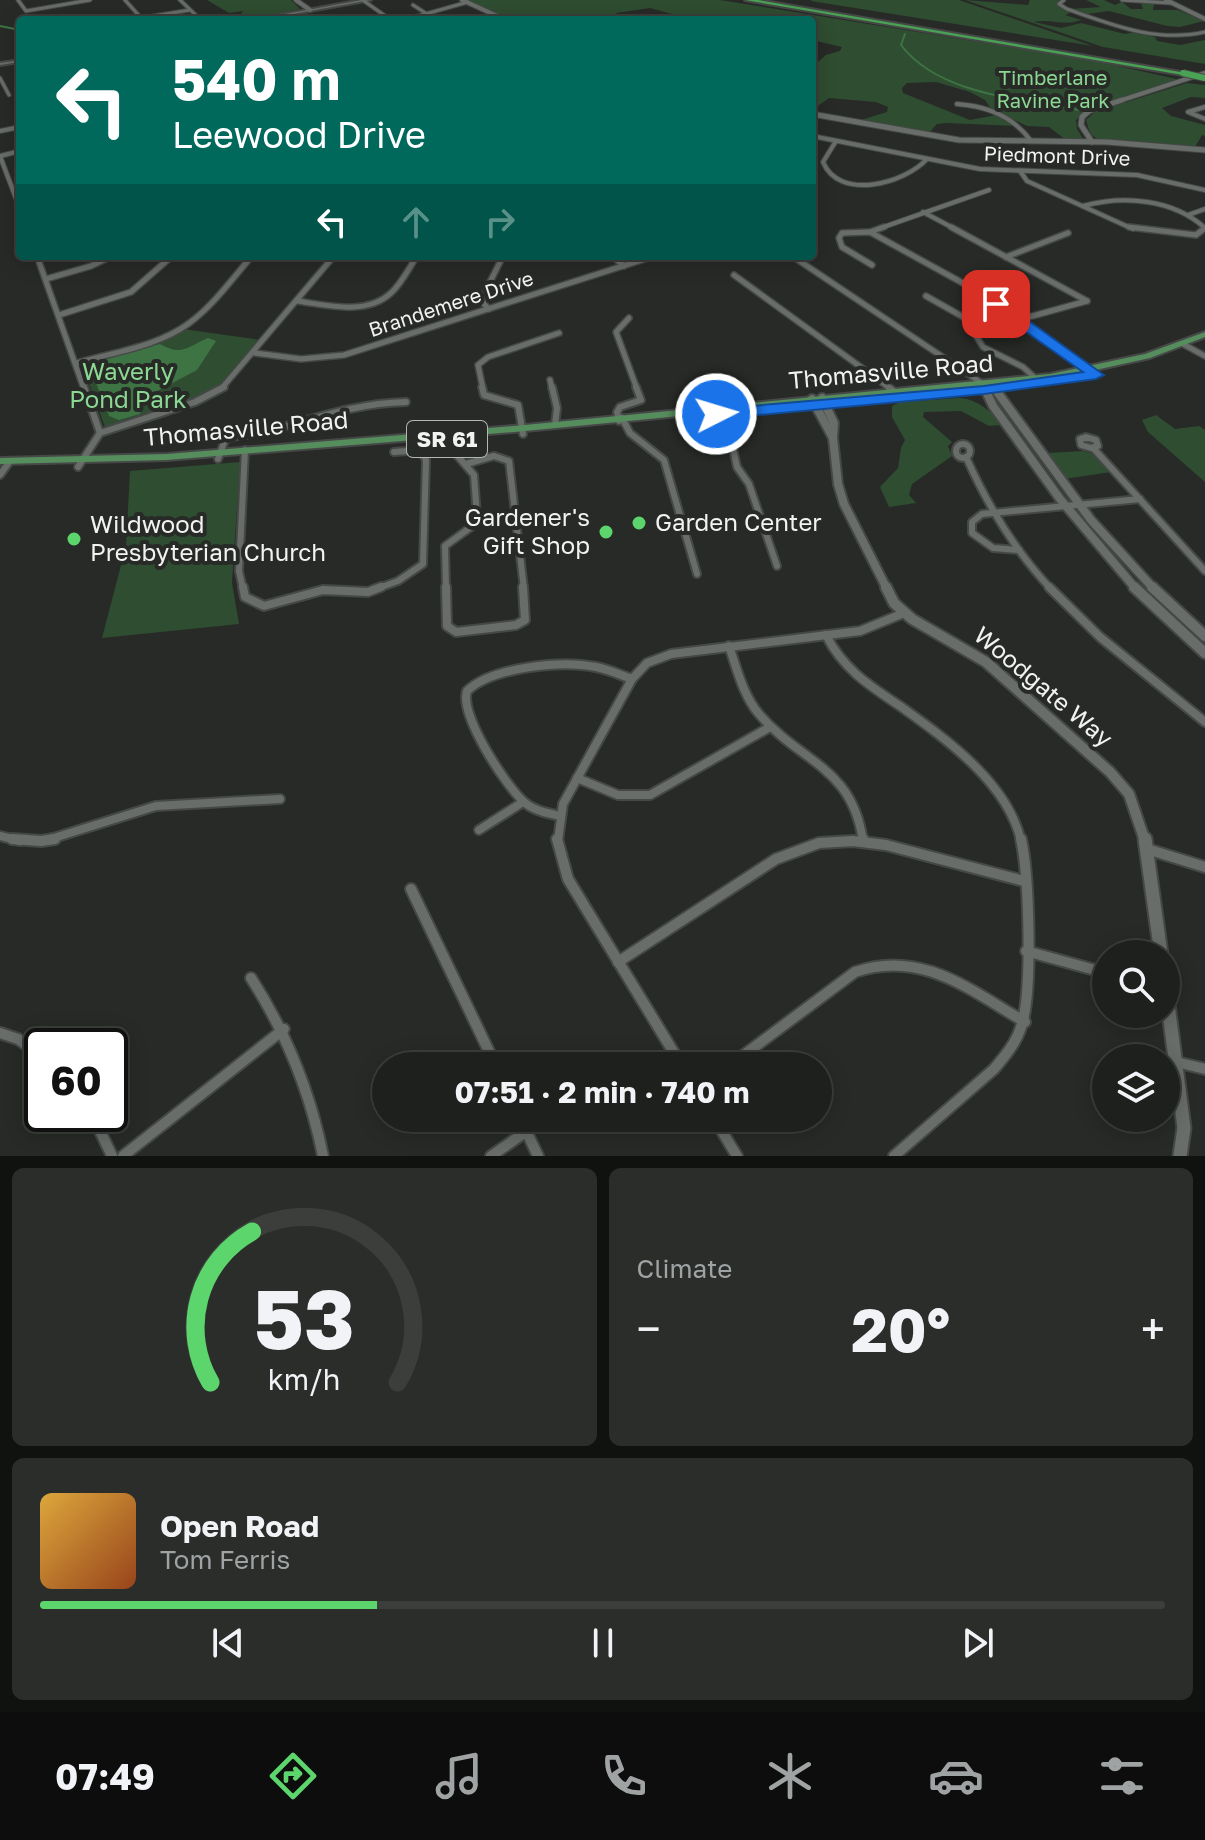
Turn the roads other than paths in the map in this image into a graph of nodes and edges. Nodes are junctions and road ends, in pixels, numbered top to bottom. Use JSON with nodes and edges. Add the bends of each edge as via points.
{"nodes":[{"id":1,"x":18,"y":0,"type":"edge"},
{"id":2,"x":90,"y":0,"type":"edge"},
{"id":3,"x":125,"y":0,"type":"edge"},
{"id":4,"x":180,"y":0,"type":"edge"},
{"id":5,"x":296,"y":0,"type":"edge"},
{"id":6,"x":366,"y":0,"type":"edge"},
{"id":7,"x":748,"y":0,"type":"edge"},
{"id":8,"x":765,"y":0,"type":"edge"},
{"id":9,"x":1064,"y":0,"type":"edge"},
{"id":10,"x":1122,"y":0,"type":"edge"},
{"id":11,"x":465,"y":1,"type":"edge"},
{"id":12,"x":71,"y":2,"type":"edge"},
{"id":13,"x":1168,"y":2,"type":"edge"},
{"id":14,"x":413,"y":5,"type":"dead end"},
{"id":15,"x":190,"y":10,"type":"junction"},
{"id":16,"x":310,"y":10,"type":"junction"},
{"id":17,"x":427,"y":14,"type":"junction"},
{"id":18,"x":139,"y":16,"type":"edge"},
{"id":19,"x":158,"y":16,"type":"edge"},
{"id":20,"x":197,"y":16,"type":"edge"},
{"id":21,"x":276,"y":16,"type":"edge"},
{"id":22,"x":386,"y":16,"type":"edge"},
{"id":23,"x":419,"y":16,"type":"edge"},
{"id":24,"x":497,"y":16,"type":"edge"},
{"id":25,"x":1205,"y":19,"type":"edge"},
{"id":26,"x":1205,"y":32,"type":"edge"},
{"id":27,"x":1187,"y":72,"type":"junction"},
{"id":28,"x":1205,"y":75,"type":"edge"},
{"id":29,"x":0,"y":78,"type":"edge"},
{"id":30,"x":9,"y":95,"type":"dead end"},
{"id":31,"x":957,"y":104,"type":"dead end"},
{"id":32,"x":1205,"y":107,"type":"edge"},
{"id":33,"x":816,"y":115,"type":"edge"},
{"id":34,"x":1205,"y":119,"type":"edge"},
{"id":35,"x":816,"y":137,"type":"edge"},
{"id":36,"x":836,"y":141,"type":"junction"},
{"id":37,"x":1031,"y":141,"type":"junction"},
{"id":38,"x":1092,"y":142,"type":"junction"},
{"id":39,"x":1205,"y":150,"type":"edge"},
{"id":40,"x":0,"y":156,"type":"edge"},
{"id":41,"x":927,"y":159,"type":"junction"},
{"id":42,"x":1020,"y":171,"type":"junction"},
{"id":43,"x":16,"y":179,"type":"edge"},
{"id":44,"x":9,"y":181,"type":"junction"},
{"id":45,"x":989,"y":190,"type":"dead end"},
{"id":46,"x":1205,"y":190,"type":"edge"},
{"id":47,"x":16,"y":199,"type":"edge"},
{"id":48,"x":1083,"y":206,"type":"junction"},
{"id":49,"x":1205,"y":209,"type":"edge"},
{"id":50,"x":923,"y":212,"type":"junction"},
{"id":51,"x":1188,"y":215,"type":"junction"},
{"id":52,"x":1205,"y":228,"type":"edge"},
{"id":53,"x":870,"y":232,"type":"junction"},
{"id":54,"x":1068,"y":233,"type":"dead end"},
{"id":55,"x":1006,"y":257,"type":"junction"},
{"id":56,"x":39,"y":260,"type":"edge"},
{"id":57,"x":103,"y":260,"type":"edge"},
{"id":58,"x":167,"y":260,"type":"edge"},
{"id":59,"x":248,"y":260,"type":"edge"},
{"id":60,"x":331,"y":260,"type":"edge"},
{"id":61,"x":414,"y":260,"type":"edge"},
{"id":62,"x":501,"y":260,"type":"edge"},
{"id":63,"x":617,"y":260,"type":"edge"},
{"id":64,"x":642,"y":260,"type":"edge"},
{"id":65,"x":798,"y":260,"type":"edge"},
{"id":66,"x":872,"y":265,"type":"dead end"},
{"id":67,"x":624,"y":266,"type":"junction"},
{"id":68,"x":734,"y":275,"type":"dead end"},
{"id":69,"x":46,"y":279,"type":"junction"},
{"id":70,"x":926,"y":296,"type":"dead end"},
{"id":71,"x":297,"y":301,"type":"junction"},
{"id":72,"x":489,"y":309,"type":"junction"},
{"id":73,"x":59,"y":315,"type":"junction"},
{"id":74,"x":629,"y":318,"type":"dead end"},
{"id":75,"x":1018,"y":320,"type":"junction"},
{"id":76,"x":559,"y":333,"type":"dead end"},
{"id":77,"x":1205,"y":334,"type":"edge"},
{"id":78,"x":1205,"y":341,"type":"edge"},
{"id":79,"x":1187,"y":346,"type":"junction"},
{"id":80,"x":255,"y":353,"type":"junction"},
{"id":81,"x":1205,"y":356,"type":"edge"},
{"id":82,"x":77,"y":363,"type":"junction"},
{"id":83,"x":1093,"y":372,"type":"junction"},
{"id":84,"x":1035,"y":378,"type":"junction"},
{"id":85,"x":550,"y":380,"type":"dead end"},
{"id":86,"x":987,"y":388,"type":"junction"},
{"id":87,"x":899,"y":394,"type":"junction"},
{"id":88,"x":406,"y":402,"type":"dead end"},
{"id":89,"x":818,"y":402,"type":"junction"},
{"id":90,"x":716,"y":411,"type":"junction"},
{"id":91,"x":620,"y":421,"type":"junction"},
{"id":92,"x":555,"y":425,"type":"junction"},
{"id":93,"x":522,"y":431,"type":"junction"},
{"id":94,"x":100,"y":433,"type":"junction"},
{"id":95,"x":453,"y":436,"type":"junction"},
{"id":96,"x":1094,"y":449,"type":"dead end"},
{"id":97,"x":394,"y":452,"type":"dead end"},
{"id":98,"x":245,"y":453,"type":"junction"},
{"id":99,"x":219,"y":456,"type":"junction"},
{"id":100,"x":966,"y":457,"type":"dead end"},
{"id":101,"x":80,"y":463,"type":"junction"},
{"id":102,"x":466,"y":464,"type":"junction"},
{"id":103,"x":3,"y":467,"type":"edge"},
{"id":104,"x":1140,"y":499,"type":"junction"},
{"id":105,"x":1076,"y":505,"type":"junction"},
{"id":106,"x":1064,"y":507,"type":"junction"},
{"id":107,"x":995,"y":514,"type":"junction"},
{"id":108,"x":1019,"y":550,"type":"junction"},
{"id":109,"x":777,"y":566,"type":"dead end"},
{"id":110,"x":1205,"y":571,"type":"edge"},
{"id":111,"x":697,"y":574,"type":"dead end"},
{"id":112,"x":904,"y":613,"type":"junction"},
{"id":113,"x":826,"y":635,"type":"junction"},
{"id":114,"x":1205,"y":636,"type":"edge"},
{"id":115,"x":729,"y":646,"type":"junction"},
{"id":116,"x":1205,"y":653,"type":"edge"},
{"id":117,"x":632,"y":679,"type":"junction"},
{"id":118,"x":1205,"y":722,"type":"edge"},
{"id":119,"x":770,"y":727,"type":"junction"},
{"id":120,"x":577,"y":778,"type":"junction"},
{"id":121,"x":280,"y":799,"type":"dead end"},
{"id":122,"x":523,"y":802,"type":"junction"},
{"id":123,"x":560,"y":816,"type":"junction"},
{"id":124,"x":479,"y":830,"type":"dead end"},
{"id":125,"x":0,"y":836,"type":"edge"},
{"id":126,"x":863,"y":842,"type":"junction"},
{"id":127,"x":1147,"y":849,"type":"junction"},
{"id":128,"x":1205,"y":867,"type":"edge"},
{"id":129,"x":1024,"y":881,"type":"junction"},
{"id":130,"x":411,"y":889,"type":"dead end"},
{"id":131,"x":1159,"y":940,"type":"edge"},
{"id":132,"x":1026,"y":951,"type":"junction"},
{"id":133,"x":618,"y":962,"type":"junction"},
{"id":134,"x":1092,"y":969,"type":"edge"},
{"id":135,"x":251,"y":978,"type":"dead end"},
{"id":136,"x":1025,"y":1022,"type":"junction"},
{"id":137,"x":284,"y":1029,"type":"junction"},
{"id":138,"x":0,"y":1033,"type":"edge"},
{"id":139,"x":24,"y":1044,"type":"edge"},
{"id":140,"x":489,"y":1052,"type":"edge"},
{"id":141,"x":673,"y":1052,"type":"edge"},
{"id":142,"x":748,"y":1052,"type":"edge"},
{"id":143,"x":1180,"y":1063,"type":"edge"},
{"id":144,"x":1205,"y":1069,"type":"edge"},
{"id":145,"x":1180,"y":1095,"type":"edge"},
{"id":146,"x":101,"y":1132,"type":"edge"},
{"id":147,"x":526,"y":1132,"type":"edge"},
{"id":148,"x":527,"y":1132,"type":"edge"},
{"id":149,"x":722,"y":1132,"type":"edge"},
{"id":150,"x":112,"y":1156,"type":"edge"},
{"id":151,"x":123,"y":1156,"type":"edge"},
{"id":152,"x":323,"y":1156,"type":"edge"},
{"id":153,"x":491,"y":1156,"type":"edge"},
{"id":154,"x":538,"y":1156,"type":"edge"},
{"id":155,"x":737,"y":1156,"type":"edge"},
{"id":156,"x":894,"y":1156,"type":"edge"},
{"id":157,"x":1180,"y":1156,"type":"edge"}],
"edges":[{"from":1,"to":12,"type":"street","via":[[26,11]]},
{"from":2,"to":12,"type":"street"},
{"from":3,"to":18,"type":"street"},
{"from":4,"to":15,"type":"street"},
{"from":5,"to":16,"type":"street"},
{"from":6,"to":16,"type":"main road"},
{"from":6,"to":22,"type":"street"},
{"from":7,"to":27,"type":"highway"},
{"from":8,"to":27,"type":"highway"},
{"from":9,"to":26,"type":"street","via":[[1059,5],[1070,11],[1153,35],[1180,38]]},
{"from":10,"to":13,"type":"street"},
{"from":11,"to":17,"type":"street"},
{"from":11,"to":24,"type":"street"},
{"from":13,"to":25,"type":"street"},
{"from":14,"to":17,"type":"street"},
{"from":15,"to":19,"type":"street"},
{"from":15,"to":20,"type":"street"},
{"from":16,"to":21,"type":"main road"},
{"from":17,"to":23,"type":"street"},
{"from":27,"to":28,"type":"highway","bridge":true},
{"from":28,"to":38,"type":"street","via":[[1089,111],[1081,125]]},
{"from":29,"to":30,"type":"street"},
{"from":31,"to":37,"type":"street","via":[[1007,119],[1024,129]]},
{"from":32,"to":34,"type":"street","via":[[1188,112]]},
{"from":33,"to":37,"type":"street","via":[[938,138]]},
{"from":35,"to":36,"type":"street","name":"Piedmont Drive"},
{"from":36,"to":41,"type":"street","name":"Piedmont Drive"},
{"from":36,"to":41,"type":"street","via":[[823,163],[835,179],[850,185],[909,173]]},
{"from":37,"to":38,"type":"street"},
{"from":38,"to":39,"type":"street"},
{"from":40,"to":44,"type":"street"},
{"from":41,"to":42,"type":"street","name":"Piedmont Drive"},
{"from":42,"to":46,"type":"street","name":"Piedmont Drive","via":[[1137,175]]},
{"from":42,"to":48,"type":"street","via":[[1025,180]]},
{"from":43,"to":44,"type":"street"},
{"from":44,"to":47,"type":"street"},
{"from":45,"to":50,"type":"street"},
{"from":48,"to":51,"type":"street","via":[[1140,202]]},
{"from":48,"to":52,"type":"street","via":[[1145,232],[1198,234]]},
{"from":49,"to":51,"type":"street"},
{"from":50,"to":53,"type":"street"},
{"from":50,"to":55,"type":"street"},
{"from":51,"to":52,"type":"street"},
{"from":53,"to":66,"type":"street","via":[[844,232],[839,242]]},
{"from":53,"to":75,"type":"street"},
{"from":54,"to":55,"type":"street"},
{"from":55,"to":75,"type":"street","via":[[1087,301]]},
{"from":56,"to":69,"type":"street"},
{"from":57,"to":69,"type":"street"},
{"from":58,"to":73,"type":"street","via":[[131,292]]},
{"from":59,"to":82,"type":"street","via":[[180,329]]},
{"from":60,"to":71,"type":"street"},
{"from":61,"to":71,"type":"street","via":[[393,290],[376,303]]},
{"from":62,"to":72,"type":"street","via":[[483,296]]},
{"from":63,"to":67,"type":"street"},
{"from":64,"to":67,"type":"street","name":"Brandemere Drive"},
{"from":65,"to":86,"type":"street"},
{"from":67,"to":72,"type":"street","name":"Brandemere Drive"},
{"from":68,"to":87,"type":"street"},
{"from":69,"to":73,"type":"street"},
{"from":70,"to":84,"type":"street","via":[[965,318],[983,347]]},
{"from":71,"to":80,"type":"street"},
{"from":72,"to":80,"type":"street","name":"Brandemere Drive","via":[[335,357]]},
{"from":73,"to":82,"type":"street"},
{"from":74,"to":91,"type":"street","via":[[616,332],[641,400],[620,407]]},
{"from":75,"to":83,"type":"street"},
{"from":76,"to":93,"type":"street","via":[[478,365],[484,395],[516,404]]},
{"from":77,"to":79,"type":"main road","name":"Thomasville Road","number":"SR 61"},
{"from":78,"to":79,"type":"main road","name":"Thomasville Road","number":"SR 61"},
{"from":79,"to":81,"type":"street"},
{"from":79,"to":83,"type":"main road","name":"Thomasville Road","number":"SR 61","via":[[1138,366]]},
{"from":80,"to":94,"type":"street","via":[[218,391]]},
{"from":82,"to":94,"type":"street"},
{"from":83,"to":84,"type":"main road","name":"Thomasville Road","number":"SR 61"},
{"from":83,"to":86,"type":"main road","name":"Thomasville Road","number":"SR 61"},
{"from":84,"to":86,"type":"main road","name":"Thomasville Road","number":"SR 61"},
{"from":85,"to":92,"type":"street"},
{"from":86,"to":87,"type":"main road","name":"Thomasville Road","number":"SR 61"},
{"from":86,"to":105,"type":"street"},
{"from":86,"to":106,"type":"street"},
{"from":87,"to":89,"type":"main road","name":"Thomasville Road","number":"SR 61"},
{"from":88,"to":99,"type":"street","via":[[235,434],[225,440]]},
{"from":89,"to":90,"type":"main road","name":"Thomasville Road","number":"SR 61"},
{"from":89,"to":112,"type":"street","name":"Woodgate Way","via":[[833,438],[844,504],[880,580]]},
{"from":90,"to":91,"type":"main road","name":"Thomasville Road","number":"SR 61"},
{"from":90,"to":109,"type":"street"},
{"from":91,"to":92,"type":"main road","name":"Thomasville Road","number":"SR 61"},
{"from":91,"to":93,"type":"main road","name":"Thomasville Road","number":"SR 61"},
{"from":91,"to":111,"type":"street","via":[[632,438],[664,460]]},
{"from":92,"to":93,"type":"main road","name":"Thomasville Road","number":"SR 61"},
{"from":93,"to":95,"type":"main road","name":"Thomasville Road","number":"SR 61"},
{"from":94,"to":101,"type":"street"},
{"from":95,"to":98,"type":"main road","name":"Thomasville Road","number":"SR 61"},
{"from":95,"to":102,"type":"street","via":[[455,453]]},
{"from":96,"to":104,"type":"street"},
{"from":97,"to":98,"type":"street","via":[[420,450],[426,460],[419,569],[381,589],[323,590],[264,606],[245,597],[240,580]]},
{"from":98,"to":99,"type":"main road","name":"Thomasville Road","number":"SR 61"},
{"from":99,"to":101,"type":"main road","name":"Thomasville Road","number":"SR 61"},
{"from":100,"to":107,"type":"street"},
{"from":101,"to":103,"type":"main road","name":"Thomasville Road","number":"SR 61"},
{"from":102,"to":102,"type":"street","via":[[474,475],[477,517],[445,546],[447,626],[456,632],[516,625],[525,620],[526,609],[509,461],[502,456]]},
{"from":104,"to":105,"type":"street"},
{"from":104,"to":110,"type":"street"},
{"from":105,"to":106,"type":"street"},
{"from":105,"to":114,"type":"street","via":[[1132,570]]},
{"from":106,"to":107,"type":"street"},
{"from":106,"to":116,"type":"street","via":[[1114,569]]},
{"from":107,"to":108,"type":"street"},
{"from":107,"to":108,"type":"street","via":[[976,517],[972,533],[993,549]]},
{"from":108,"to":118,"type":"street","via":[[1086,626]]},
{"from":112,"to":113,"type":"street","via":[[870,629]]},
{"from":112,"to":127,"type":"street","name":"Woodgate Way","via":[[986,662],[1110,772],[1136,805]]},
{"from":113,"to":115,"type":"street"},
{"from":113,"to":129,"type":"street","via":[[849,673],[930,728],[1003,798],[1020,834]]},
{"from":115,"to":117,"type":"street","via":[[661,656]]},
{"from":115,"to":119,"type":"street","via":[[751,703]]},
{"from":117,"to":120,"type":"street"},
{"from":117,"to":122,"type":"street","via":[[570,666],[490,675],[473,684],[465,695],[466,708]]},
{"from":119,"to":120,"type":"street","via":[[650,795],[618,795]]},
{"from":119,"to":126,"type":"street","via":[[847,789],[859,809]]},
{"from":120,"to":123,"type":"street"},
{"from":121,"to":125,"type":"street","via":[[154,806],[56,840]]},
{"from":122,"to":123,"type":"street"},
{"from":122,"to":124,"type":"street"},
{"from":123,"to":133,"type":"street","via":[[557,839],[565,871]]},
{"from":126,"to":129,"type":"street"},
{"from":126,"to":133,"type":"street","via":[[819,843],[787,854]]},
{"from":127,"to":128,"type":"street"},
{"from":127,"to":131,"type":"street","name":"Woodgate Way"},
{"from":129,"to":132,"type":"street"},
{"from":130,"to":140,"type":"street"},
{"from":132,"to":134,"type":"street"},
{"from":132,"to":136,"type":"street"},
{"from":133,"to":141,"type":"street"},
{"from":135,"to":137,"type":"street"},
{"from":136,"to":142,"type":"street","via":[[922,967],[876,963],[855,972]]},
{"from":136,"to":156,"type":"street","via":[[1009,1055]]},
{"from":137,"to":151,"type":"street"},
{"from":137,"to":152,"type":"street","via":[[310,1097]]},
{"from":138,"to":139,"type":"street"},
{"from":143,"to":144,"type":"street"},
{"from":145,"to":157,"type":"street"},
{"from":146,"to":150,"type":"street"},
{"from":147,"to":153,"type":"street"},
{"from":148,"to":154,"type":"street"},
{"from":149,"to":155,"type":"street"}]}
